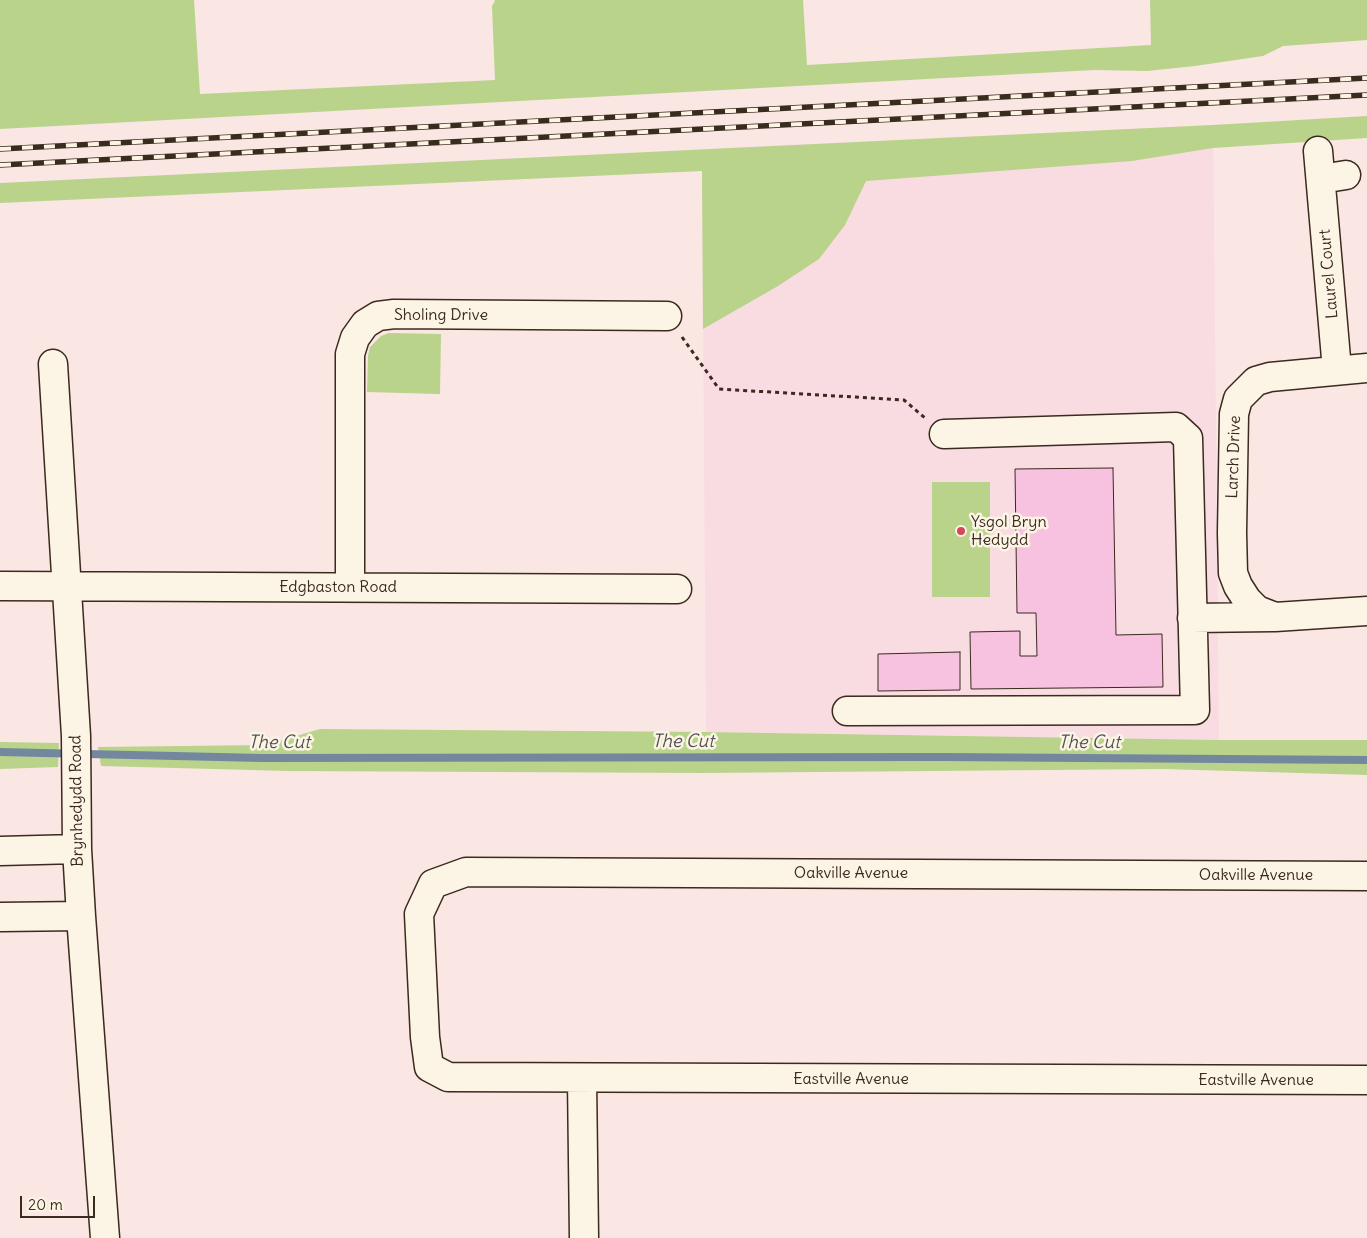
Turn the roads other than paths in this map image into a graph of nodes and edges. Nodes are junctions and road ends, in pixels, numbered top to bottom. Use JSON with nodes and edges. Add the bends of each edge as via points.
{"nodes":[{"id":1,"x":1318,"y":151,"type":"dead end"},
{"id":2,"x":667,"y":316,"type":"road end"},
{"id":3,"x":53,"y":364,"type":"dead end"},
{"id":4,"x":1367,"y":368,"type":"edge"},
{"id":5,"x":1337,"y":370,"type":"junction"},
{"id":6,"x":944,"y":434,"type":"road end"},
{"id":7,"x":0,"y":586,"type":"edge"},
{"id":8,"x":350,"y":587,"type":"junction"},
{"id":9,"x":68,"y":588,"type":"junction"},
{"id":10,"x":677,"y":589,"type":"dead end"},
{"id":11,"x":1367,"y":611,"type":"edge"},
{"id":12,"x":1275,"y":617,"type":"junction"},
{"id":13,"x":1192,"y":618,"type":"junction"},
{"id":14,"x":847,"y":712,"type":"dead end"},
{"id":15,"x":77,"y":849,"type":"junction"},
{"id":16,"x":0,"y":851,"type":"edge"},
{"id":17,"x":1367,"y":876,"type":"edge"},
{"id":18,"x":81,"y":916,"type":"junction"},
{"id":19,"x":0,"y":917,"type":"edge"},
{"id":20,"x":422,"y":976,"type":"joint"},
{"id":21,"x":582,"y":1079,"type":"junction"},
{"id":22,"x":1367,"y":1080,"type":"edge"},
{"id":23,"x":105,"y":1238,"type":"edge"},
{"id":24,"x":584,"y":1238,"type":"edge"}],
"edges":[{"from":1,"to":5,"type":"street","name":"Laurel Court","via":[[1334,177]]},
{"from":2,"to":8,"type":"street","name":"Sholing Drive","via":[[394,314],[378,316],[365,324],[355,338],[350,354]]},
{"from":3,"to":9,"type":"street","name":"Brynhedydd Road"},
{"from":4,"to":5,"type":"street","name":"Larch Drive"},
{"from":5,"to":12,"type":"street","name":"Larch Drive","via":[[1256,381],[1238,399],[1234,414],[1233,572],[1247,600],[1257,610]]},
{"from":6,"to":13,"type":"street","via":[[1176,427],[1188,438]]},
{"from":7,"to":9,"type":"street","name":"Edgbaston Road"},
{"from":8,"to":9,"type":"street","name":"Edgbaston Road"},
{"from":8,"to":10,"type":"street","name":"Edgbaston Road"},
{"from":9,"to":15,"type":"street","name":"Brynhedydd Road","via":[[76,736]]},
{"from":11,"to":12,"type":"street"},
{"from":12,"to":13,"type":"street"},
{"from":13,"to":14,"type":"street","via":[[1194,710]]},
{"from":15,"to":16,"type":"street"},
{"from":15,"to":18,"type":"street","name":"Brynhedydd Road"},
{"from":17,"to":20,"type":"street","name":"Oakville Avenue","via":[[466,872],[432,884],[419,914]]},
{"from":18,"to":19,"type":"street"},
{"from":18,"to":23,"type":"street","name":"Brynhedydd Road"},
{"from":20,"to":21,"type":"street","name":"Eastville Avenue","via":[[428,1067],[448,1078]]},
{"from":21,"to":22,"type":"street","name":"Eastville Avenue"},
{"from":21,"to":24,"type":"street"}]}
